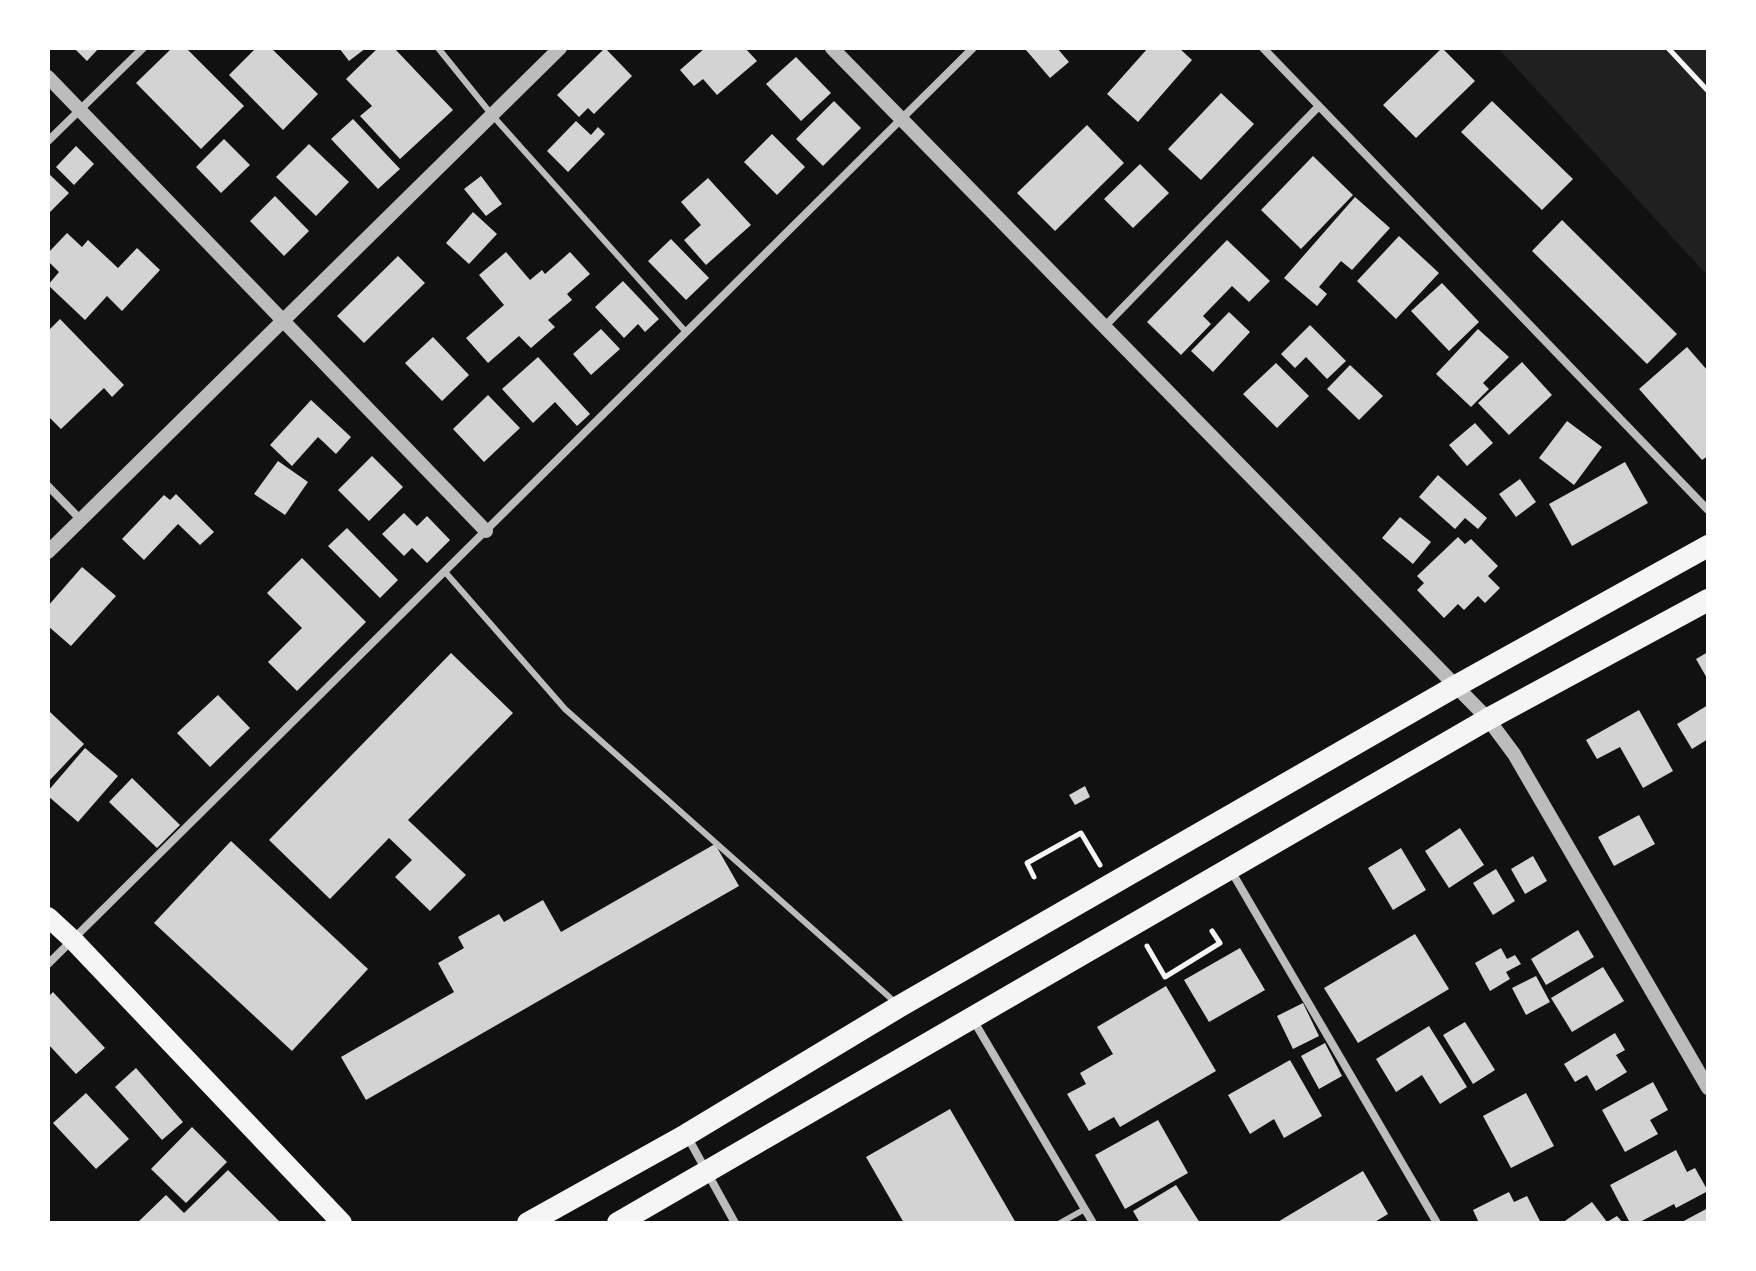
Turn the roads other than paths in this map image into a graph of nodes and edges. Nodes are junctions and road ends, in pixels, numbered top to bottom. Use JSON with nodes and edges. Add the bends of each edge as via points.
{"nodes":[{"id":1,"x":143,"y":48,"type":"edge"},
{"id":2,"x":438,"y":48,"type":"edge"},
{"id":3,"x":560,"y":48,"type":"edge"},
{"id":4,"x":832,"y":48,"type":"edge"},
{"id":5,"x":973,"y":48,"type":"edge"},
{"id":6,"x":1263,"y":48,"type":"edge"},
{"id":7,"x":48,"y":77,"type":"edge"},
{"id":8,"x":1319,"y":106,"type":"junction"},
{"id":9,"x":80,"y":110,"type":"junction"},
{"id":10,"x":492,"y":115,"type":"junction"},
{"id":11,"x":899,"y":120,"type":"junction"},
{"id":12,"x":48,"y":141,"type":"edge"},
{"id":13,"x":284,"y":320,"type":"junction"},
{"id":14,"x":1104,"y":327,"type":"junction"},
{"id":15,"x":686,"y":332,"type":"junction"},
{"id":16,"x":48,"y":486,"type":"edge"},
{"id":17,"x":1708,"y":510,"type":"edge"},
{"id":18,"x":81,"y":520,"type":"junction"},
{"id":19,"x":486,"y":531,"type":"junction"},
{"id":20,"x":1708,"y":546,"type":"edge"},
{"id":21,"x":48,"y":552,"type":"edge"},
{"id":22,"x":446,"y":573,"type":"junction"},
{"id":23,"x":1708,"y":600,"type":"edge"},
{"id":24,"x":1456,"y":686,"type":"junction"},
{"id":25,"x":1488,"y":719,"type":"junction"},
{"id":26,"x":1230,"y":868,"type":"junction"},
{"id":27,"x":48,"y":917,"type":"edge"},
{"id":28,"x":73,"y":940,"type":"junction"},
{"id":29,"x":48,"y":964,"type":"edge"},
{"id":30,"x":900,"y":1006,"type":"junction"},
{"id":31,"x":971,"y":1018,"type":"junction"},
{"id":32,"x":1708,"y":1088,"type":"edge"},
{"id":33,"x":686,"y":1135,"type":"junction"},
{"id":34,"x":707,"y":1173,"type":"junction"},
{"id":35,"x":1085,"y":1209,"type":"junction"},
{"id":36,"x":342,"y":1223,"type":"edge"},
{"id":37,"x":528,"y":1223,"type":"edge"},
{"id":38,"x":618,"y":1223,"type":"edge"},
{"id":39,"x":735,"y":1223,"type":"edge"},
{"id":40,"x":1060,"y":1223,"type":"edge"},
{"id":41,"x":1093,"y":1223,"type":"edge"},
{"id":42,"x":1437,"y":1223,"type":"edge"}],
"edges":[{"from":1,"to":9,"type":"street"},
{"from":2,"to":10,"type":"lane"},
{"from":3,"to":10,"type":"street"},
{"from":4,"to":11,"type":"street"},
{"from":5,"to":11,"type":"street"},
{"from":6,"to":8,"type":"street"},
{"from":7,"to":9,"type":"street"},
{"from":8,"to":14,"type":"street"},
{"from":8,"to":17,"type":"street"},
{"from":9,"to":12,"type":"street"},
{"from":9,"to":13,"type":"street"},
{"from":10,"to":13,"type":"street"},
{"from":10,"to":15,"type":"lane"},
{"from":11,"to":14,"type":"street"},
{"from":11,"to":15,"type":"street"},
{"from":13,"to":18,"type":"street"},
{"from":13,"to":19,"type":"street"},
{"from":14,"to":24,"type":"street"},
{"from":15,"to":19,"type":"street"},
{"from":16,"to":18,"type":"street"},
{"from":18,"to":21,"type":"street"},
{"from":19,"to":22,"type":"street"},
{"from":20,"to":24,"type":"highway"},
{"from":22,"to":28,"type":"street"},
{"from":22,"to":30,"type":"lane","via":[[565,709]]},
{"from":23,"to":25,"type":"highway"},
{"from":24,"to":25,"type":"street"},
{"from":24,"to":30,"type":"highway"},
{"from":25,"to":26,"type":"highway"},
{"from":25,"to":32,"type":"street","via":[[1514,754]]},
{"from":26,"to":31,"type":"highway"},
{"from":26,"to":42,"type":"street"},
{"from":27,"to":28,"type":"main road"},
{"from":28,"to":29,"type":"street"},
{"from":28,"to":36,"type":"main road"},
{"from":30,"to":33,"type":"highway"},
{"from":31,"to":34,"type":"highway"},
{"from":31,"to":35,"type":"street"},
{"from":33,"to":34,"type":"street"},
{"from":33,"to":37,"type":"highway"},
{"from":34,"to":38,"type":"highway"},
{"from":34,"to":39,"type":"street"},
{"from":35,"to":40,"type":"lane"},
{"from":35,"to":41,"type":"street"}]}
